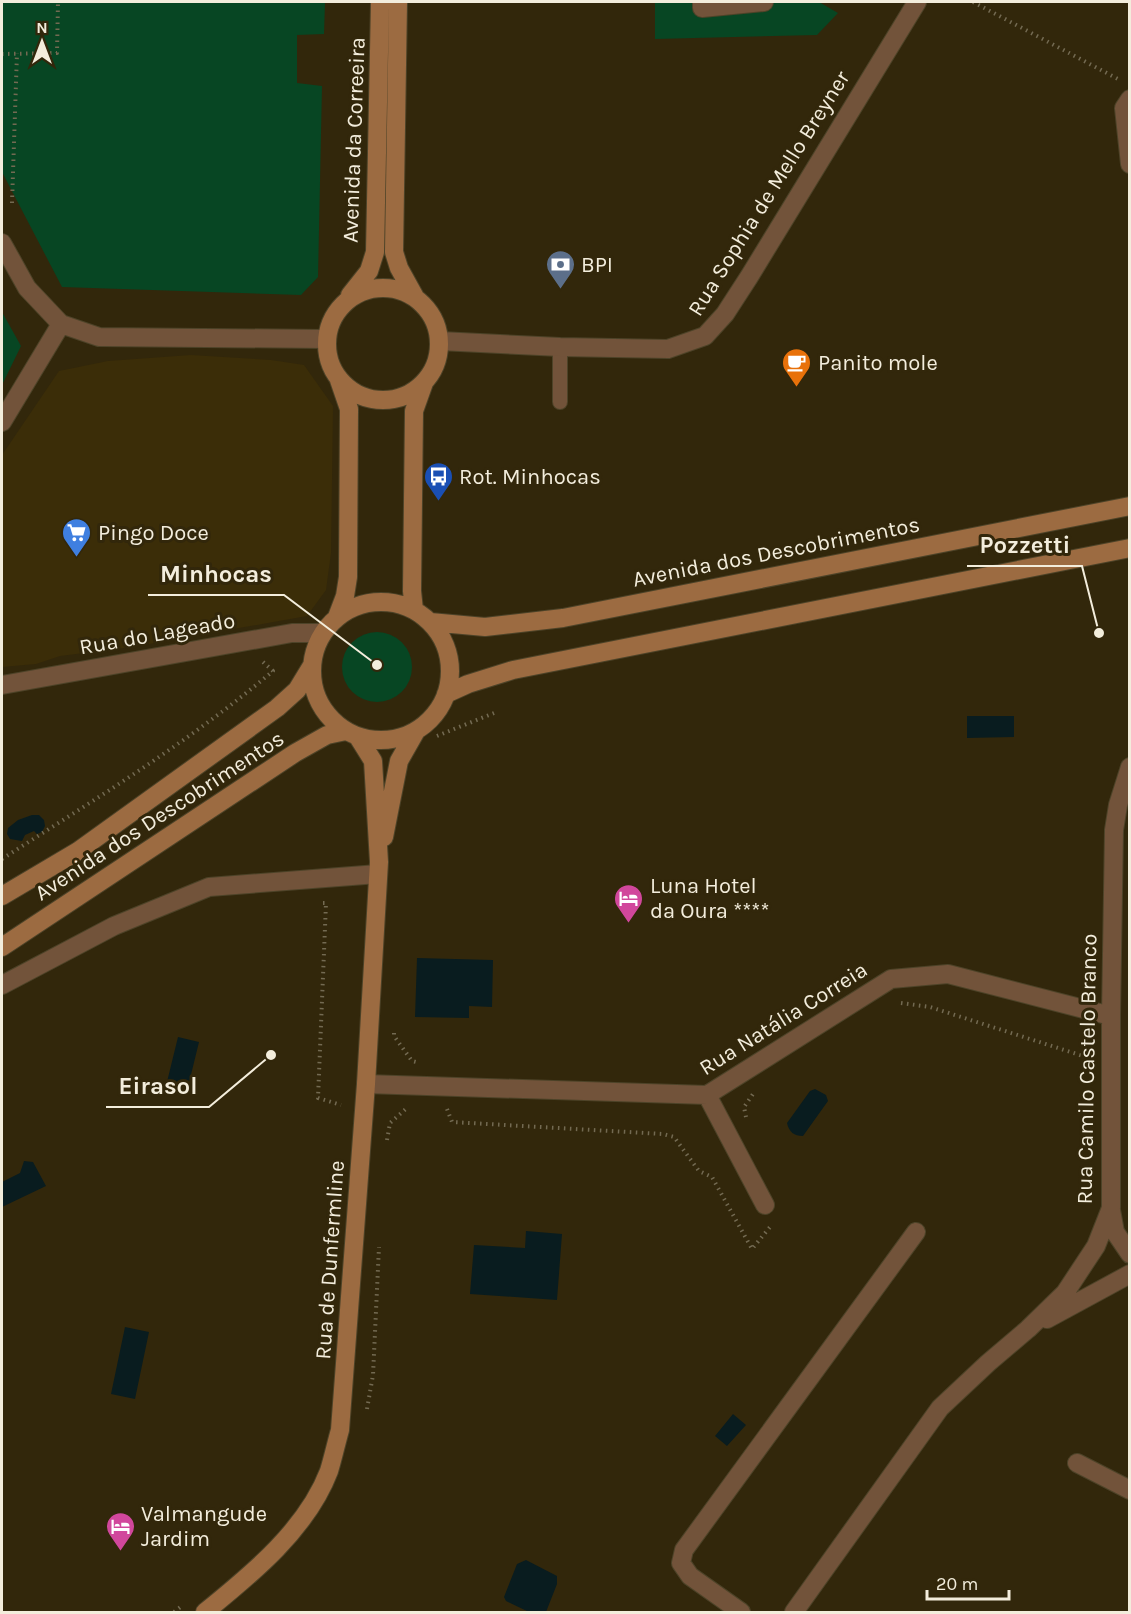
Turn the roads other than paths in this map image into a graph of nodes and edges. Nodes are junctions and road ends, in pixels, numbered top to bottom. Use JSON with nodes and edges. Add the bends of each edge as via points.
{"nodes":[{"id":1,"x":381,"y":2,"type":"edge"},
{"id":2,"x":398,"y":2,"type":"edge"},
{"id":3,"x":702,"y":2,"type":"edge"},
{"id":4,"x":764,"y":2,"type":"edge"},
{"id":5,"x":917,"y":2,"type":"edge"},
{"id":6,"x":1130,"y":99,"type":"edge"},
{"id":7,"x":1130,"y":164,"type":"edge"},
{"id":8,"x":2,"y":243,"type":"edge"},
{"id":9,"x":415,"y":297,"type":"junction"},
{"id":10,"x":341,"y":306,"type":"junction"},
{"id":11,"x":61,"y":324,"type":"junction"},
{"id":12,"x":326,"y":339,"type":"junction"},
{"id":13,"x":440,"y":341,"type":"junction"},
{"id":14,"x":560,"y":347,"type":"junction"},
{"id":15,"x":339,"y":380,"type":"junction"},
{"id":16,"x":424,"y":383,"type":"junction"},
{"id":17,"x":560,"y":402,"type":"dead end"},
{"id":18,"x":2,"y":422,"type":"edge"},
{"id":19,"x":1130,"y":506,"type":"edge"},
{"id":20,"x":1124,"y":552,"type":"edge"},
{"id":21,"x":414,"y":610,"type":"junction"},
{"id":22,"x":337,"y":617,"type":"junction"},
{"id":23,"x":430,"y":622,"type":"junction"},
{"id":24,"x":322,"y":633,"type":"junction"},
{"id":25,"x":311,"y":668,"type":"junction"},
{"id":26,"x":2,"y":685,"type":"edge"},
{"id":27,"x":447,"y":694,"type":"junction"},
{"id":28,"x":352,"y":734,"type":"junction"},
{"id":29,"x":424,"y":734,"type":"junction"},
{"id":30,"x":1128,"y":771,"type":"edge"},
{"id":31,"x":1122,"y":830,"type":"edge"},
{"id":32,"x":379,"y":868,"type":"junction"},
{"id":33,"x":2,"y":896,"type":"edge"},
{"id":34,"x":2,"y":947,"type":"edge"},
{"id":35,"x":2,"y":985,"type":"edge"},
{"id":36,"x":1111,"y":1016,"type":"junction"},
{"id":37,"x":366,"y":1084,"type":"junction"},
{"id":38,"x":707,"y":1095,"type":"junction"},
{"id":39,"x":765,"y":1204,"type":"dead end"},
{"id":40,"x":1111,"y":1208,"type":"junction"},
{"id":41,"x":916,"y":1232,"type":"dead end"},
{"id":42,"x":1130,"y":1254,"type":"edge"},
{"id":43,"x":1130,"y":1274,"type":"edge"},
{"id":44,"x":1028,"y":1329,"type":"junction"},
{"id":45,"x":1077,"y":1463,"type":"dead end"},
{"id":46,"x":1130,"y":1490,"type":"edge"},
{"id":47,"x":804,"y":1609,"type":"edge"},
{"id":48,"x":205,"y":1612,"type":"edge"},
{"id":49,"x":741,"y":1612,"type":"edge"}],
"edges":[{"from":1,"to":10,"type":"main road","name":"Avenida da Correeira","via":[[375,252],[369,272]]},
{"from":2,"to":9,"type":"main road","name":"Avenida da Correeira","via":[[394,252]]},
{"from":3,"to":4,"type":"street","via":[[702,8]]},
{"from":5,"to":14,"type":"street","name":"Rua Sophia de Mello Breyner","via":[[749,277],[705,336],[668,349]]},
{"from":6,"to":7,"type":"street","via":[[1124,108]]},
{"from":8,"to":11,"type":"street","via":[[27,288]]},
{"from":9,"to":10,"type":"main road","via":[[401,290],[378,287],[359,292]]},
{"from":9,"to":13,"type":"main road","via":[[432,315]]},
{"from":10,"to":12,"type":"main road","via":[[330,322]]},
{"from":11,"to":12,"type":"street","via":[[99,337]]},
{"from":11,"to":18,"type":"street"},
{"from":12,"to":15,"type":"main road","via":[[330,365]]},
{"from":13,"to":14,"type":"street","name":"Rua Sophia de Mello Breyner"},
{"from":13,"to":16,"type":"main road","via":[[436,363]]},
{"from":14,"to":17,"type":"lane"},
{"from":15,"to":16,"type":"main road","via":[[368,398],[387,400],[403,397]]},
{"from":15,"to":22,"type":"main road","via":[[349,409],[348,577]]},
{"from":16,"to":21,"type":"main road","via":[[414,411]]},
{"from":19,"to":23,"type":"main road","name":"Avenida dos Descobrimentos","via":[[563,618],[485,627]]},
{"from":20,"to":27,"type":"main road","via":[[532,666],[479,680]]},
{"from":21,"to":22,"type":"main road","via":[[395,603],[374,602]]},
{"from":21,"to":23,"type":"main road"},
{"from":22,"to":24,"type":"main road"},
{"from":23,"to":27,"type":"main road","via":[[442,637],[449,656]]},
{"from":24,"to":25,"type":"main road"},
{"from":24,"to":26,"type":"street","name":"Rua do Lageado","via":[[292,633]]},
{"from":25,"to":28,"type":"main road","via":[[320,704],[331,720]]},
{"from":25,"to":33,"type":"main road","name":"Avenida dos Descobrimentos","via":[[297,690],[277,708],[78,851]]},
{"from":27,"to":29,"type":"main road"},
{"from":28,"to":29,"type":"main road","via":[[377,740]]},
{"from":28,"to":32,"type":"main road","name":"Rua de Dunfermline","via":[[374,761]]},
{"from":28,"to":34,"type":"main road","name":"Avenida dos Descobrimentos","via":[[327,735],[295,753]]},
{"from":29,"to":32,"type":"main road","name":"Rua de Dunfermline","via":[[399,761]]},
{"from":30,"to":31,"type":"street","name":"Rua Camilo Castelo Branco","via":[[1118,805]]},
{"from":31,"to":36,"type":"street","name":"Rua Camilo Castelo Branco"},
{"from":32,"to":35,"type":"street","via":[[209,887],[114,926]]},
{"from":32,"to":37,"type":"main road","name":"Rua de Dunfermline"},
{"from":36,"to":38,"type":"street","name":"Rua Natália Correia","via":[[948,974],[891,979]]},
{"from":36,"to":40,"type":"street","name":"Rua Camilo Castelo Branco"},
{"from":37,"to":38,"type":"street","name":"Rua Natália Correia"},
{"from":37,"to":48,"type":"main road","name":"Rua de Dunfermline","via":[[340,1430],[328,1472],[306,1514],[273,1552]]},
{"from":38,"to":39,"type":"street"},
{"from":40,"to":42,"type":"street","via":[[1115,1232]]},
{"from":40,"to":44,"type":"street","name":"Rua Camilo Castelo Branco","via":[[1096,1246],[1065,1293]]},
{"from":41,"to":49,"type":"street","via":[[684,1550],[681,1563],[690,1576]]},
{"from":43,"to":44,"type":"street"},
{"from":44,"to":47,"type":"street","name":"Rua Camilo Castelo Branco","via":[[940,1408]]},
{"from":45,"to":46,"type":"street"}]}
